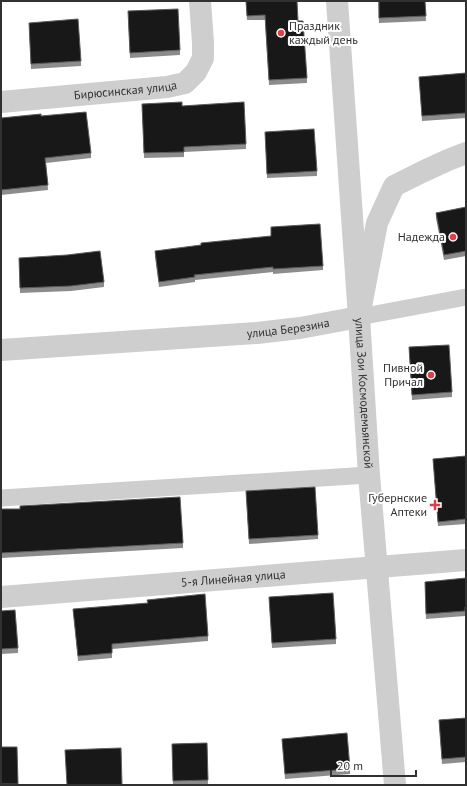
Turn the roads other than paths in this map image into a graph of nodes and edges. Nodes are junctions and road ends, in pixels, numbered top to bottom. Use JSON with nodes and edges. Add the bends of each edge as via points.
{"nodes":[{"id":1,"x":200,"y":1,"type":"edge"},
{"id":2,"x":337,"y":1,"type":"edge"},
{"id":3,"x":1,"y":102,"type":"edge"},
{"id":4,"x":466,"y":153,"type":"edge"},
{"id":5,"x":466,"y":297,"type":"edge"},
{"id":6,"x":359,"y":317,"type":"junction"},
{"id":7,"x":1,"y":350,"type":"edge"},
{"id":8,"x":368,"y":475,"type":"junction"},
{"id":9,"x":1,"y":498,"type":"edge"},
{"id":10,"x":466,"y":560,"type":"edge"},
{"id":11,"x":377,"y":567,"type":"junction"},
{"id":12,"x":1,"y":597,"type":"edge"},
{"id":13,"x":395,"y":785,"type":"edge"}],
"edges":[{"from":1,"to":3,"type":"street","name":"Бирюсинская улица","via":[[203,58],[196,72],[185,83],[167,87]]},
{"from":2,"to":6,"type":"street","name":"улица Зои Космодемьянской"},
{"from":4,"to":6,"type":"street","via":[[394,186],[377,222]]},
{"from":5,"to":6,"type":"lane"},
{"from":6,"to":7,"type":"street","name":"улица Березина","via":[[257,333]]},
{"from":6,"to":8,"type":"street","name":"улица Зои Космодемьянской"},
{"from":8,"to":9,"type":"lane"},
{"from":8,"to":11,"type":"street","name":"улица Зои Космодемьянской"},
{"from":10,"to":11,"type":"street","name":"5-я Линейная улица"},
{"from":11,"to":12,"type":"street","name":"5-я Линейная улица"},
{"from":11,"to":13,"type":"street","name":"улица Зои Космодемьянской"}]}
